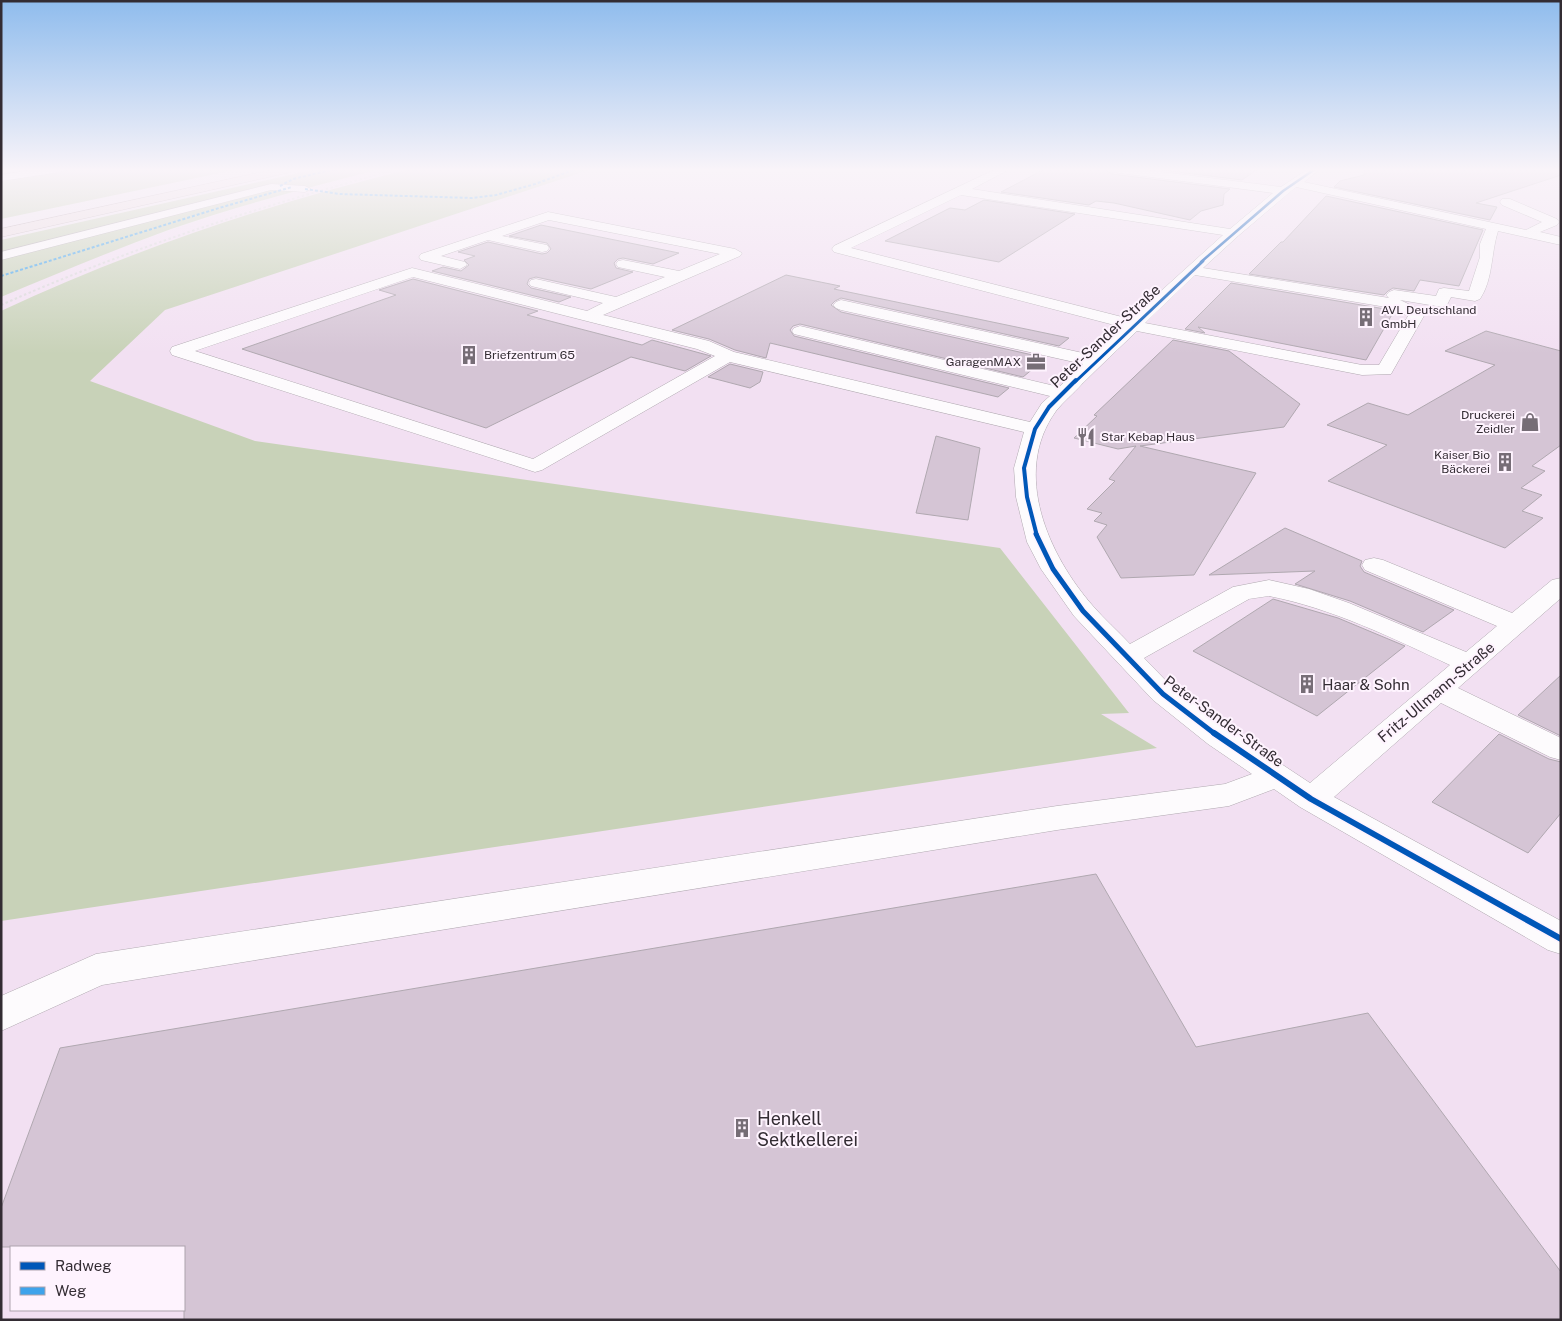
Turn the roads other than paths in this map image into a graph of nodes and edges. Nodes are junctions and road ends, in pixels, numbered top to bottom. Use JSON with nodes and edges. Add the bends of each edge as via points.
{"nodes":[{"id":1,"x":101,"y":231,"type":"edge"},
{"id":2,"x":504,"y":231,"type":"edge"},
{"id":3,"x":622,"y":231,"type":"edge"},
{"id":4,"x":877,"y":231,"type":"edge"},
{"id":5,"x":1217,"y":231,"type":"edge"},
{"id":6,"x":1236,"y":231,"type":"edge"},
{"id":7,"x":1492,"y":231,"type":"edge"},
{"id":8,"x":1515,"y":231,"type":"edge"},
{"id":9,"x":1532,"y":231,"type":"edge"},
{"id":10,"x":1233,"y":233,"type":"junction"},
{"id":11,"x":1526,"y":233,"type":"junction"},
{"id":12,"x":488,"y":236,"type":"junction"},
{"id":13,"x":1561,"y":241,"type":"edge"},
{"id":14,"x":542,"y":248,"type":"dead end"},
{"id":15,"x":1,"y":256,"type":"edge"},
{"id":16,"x":623,"y":264,"type":"dead end"},
{"id":17,"x":474,"y":268,"type":"dead end"},
{"id":18,"x":1194,"y":271,"type":"junction"},
{"id":19,"x":682,"y":276,"type":"junction"},
{"id":20,"x":521,"y":280,"type":"dead end"},
{"id":21,"x":1343,"y":287,"type":"dead end"},
{"id":22,"x":617,"y":302,"type":"junction"},
{"id":23,"x":841,"y":305,"type":"dead end"},
{"id":24,"x":589,"y":316,"type":"junction"},
{"id":25,"x":1133,"y":325,"type":"junction"},
{"id":26,"x":800,"y":331,"type":"dead end"},
{"id":27,"x":728,"y":356,"type":"junction"},
{"id":28,"x":1095,"y":361,"type":"junction"},
{"id":29,"x":1062,"y":392,"type":"junction"},
{"id":30,"x":1035,"y":429,"type":"junction"},
{"id":31,"x":1374,"y":565,"type":"dead end"},
{"id":32,"x":1556,"y":596,"type":"edge"},
{"id":33,"x":1516,"y":624,"type":"junction"},
{"id":34,"x":1126,"y":657,"type":"junction"},
{"id":35,"x":1470,"y":664,"type":"junction"},
{"id":36,"x":1438,"y":690,"type":"junction"},
{"id":37,"x":1561,"y":750,"type":"edge"},
{"id":38,"x":1276,"y":776,"type":"junction"},
{"id":39,"x":1311,"y":799,"type":"junction"},
{"id":40,"x":1561,"y":939,"type":"edge"},
{"id":41,"x":1,"y":1014,"type":"edge"}],
"edges":[{"from":1,"to":15,"type":"street"},
{"from":2,"to":12,"type":"street"},
{"from":3,"to":19,"type":"street","via":[[735,253]]},
{"from":4,"to":25,"type":"street","via":[[839,249]]},
{"from":5,"to":10,"type":"street"},
{"from":6,"to":10,"type":"street","name":"Peter-Sander-Straße"},
{"from":7,"to":21,"type":"street","via":[[1475,296],[1444,292],[1442,302]]},
{"from":8,"to":11,"type":"street"},
{"from":9,"to":11,"type":"street"},
{"from":10,"to":18,"type":"street","name":"Peter-Sander-Straße"},
{"from":11,"to":13,"type":"street"},
{"from":12,"to":14,"type":"street"},
{"from":12,"to":17,"type":"street","via":[[426,257]]},
{"from":16,"to":19,"type":"street"},
{"from":18,"to":25,"type":"street","name":"Peter-Sander-Straße"},
{"from":18,"to":25,"type":"street","via":[[1396,304],[1416,314],[1385,370],[1362,370]]},
{"from":19,"to":22,"type":"street"},
{"from":20,"to":22,"type":"street"},
{"from":22,"to":24,"type":"street"},
{"from":23,"to":28,"type":"street"},
{"from":24,"to":27,"type":"street","via":[[703,345]]},
{"from":24,"to":27,"type":"street","via":[[412,272],[178,352],[535,466]]},
{"from":25,"to":28,"type":"street","name":"Peter-Sander-Straße"},
{"from":26,"to":29,"type":"street"},
{"from":27,"to":30,"type":"street"},
{"from":28,"to":29,"type":"street","name":"Peter-Sander-Straße"},
{"from":29,"to":30,"type":"street","name":"Peter-Sander-Straße"},
{"from":30,"to":34,"type":"street","name":"Peter-Sander-Straße","via":[[1024,468],[1027,497],[1039,542],[1052,570],[1083,611]]},
{"from":31,"to":33,"type":"street"},
{"from":32,"to":33,"type":"street","name":"Fritz-Ullmann-Straße"},
{"from":33,"to":35,"type":"street","name":"Fritz-Ullmann-Straße"},
{"from":34,"to":35,"type":"street","via":[[1242,592],[1269,588],[1300,594],[1340,608]]},
{"from":34,"to":38,"type":"street","name":"Peter-Sander-Straße","via":[[1162,694]]},
{"from":35,"to":36,"type":"street","name":"Fritz-Ullmann-Straße"},
{"from":36,"to":37,"type":"street"},
{"from":36,"to":39,"type":"street","name":"Fritz-Ullmann-Straße"},
{"from":38,"to":39,"type":"street","name":"Peter-Sander-Straße"},
{"from":38,"to":41,"type":"street","via":[[1229,795],[1038,821],[96,970]]},
{"from":39,"to":40,"type":"street","name":"Peter-Sander-Straße"}]}
